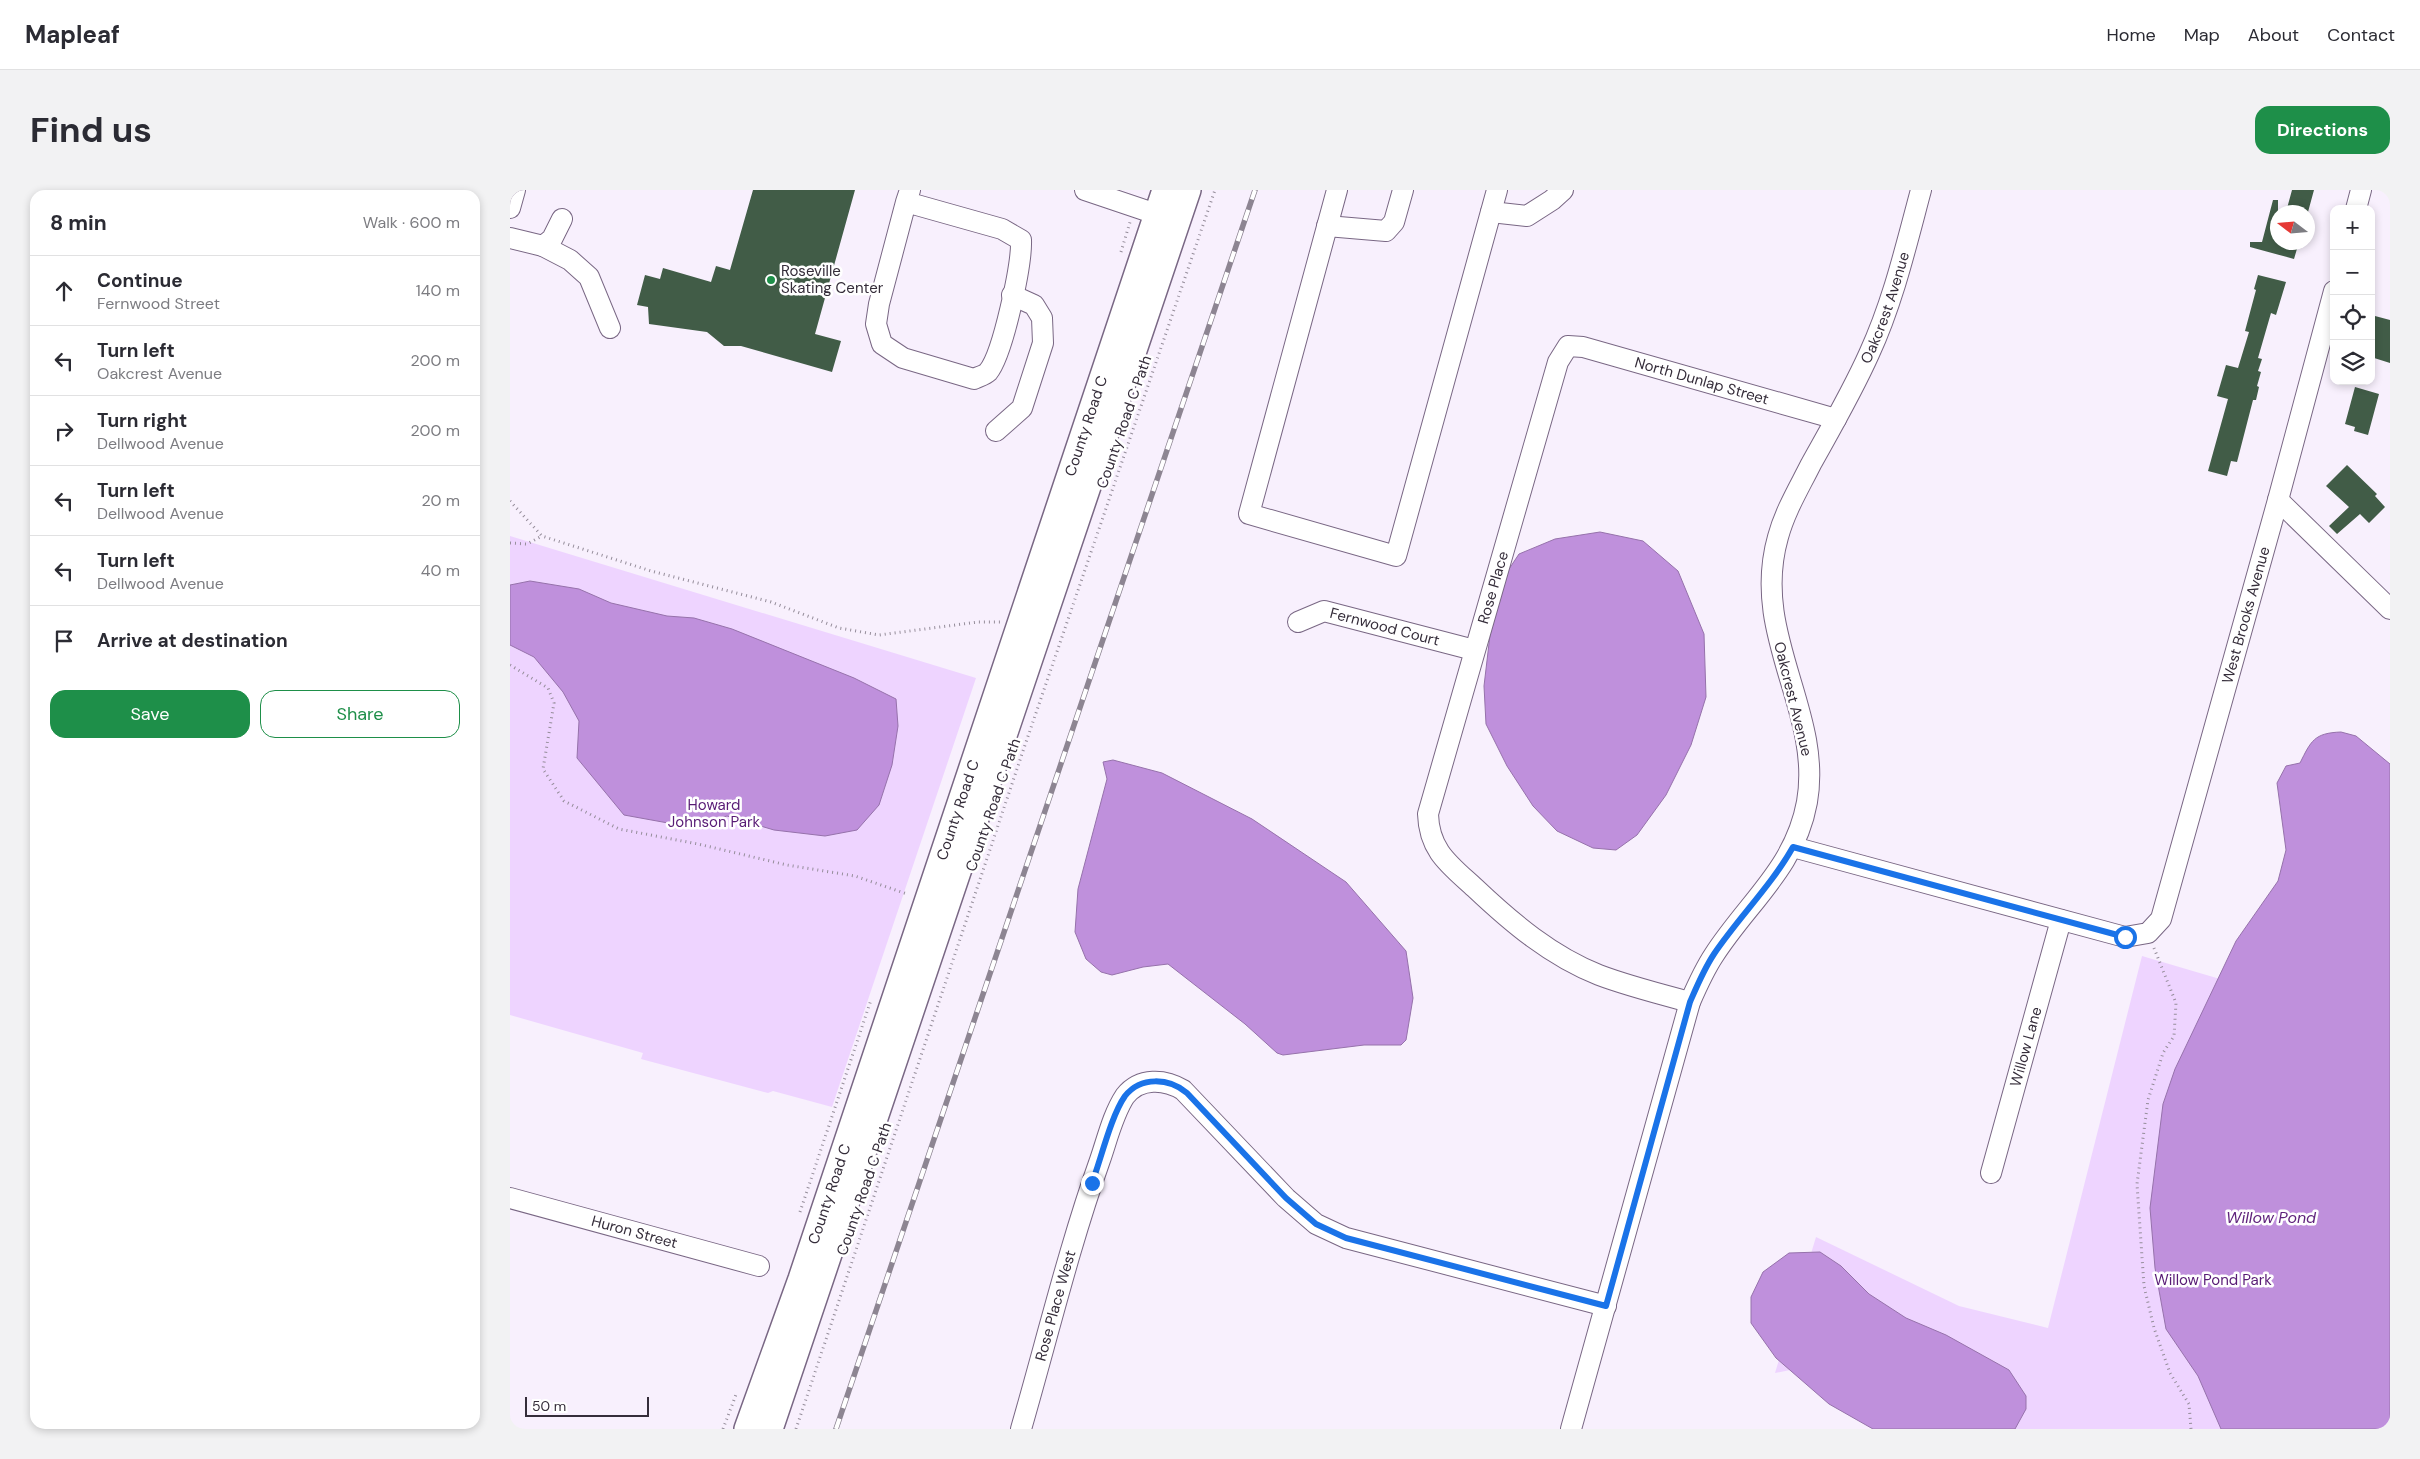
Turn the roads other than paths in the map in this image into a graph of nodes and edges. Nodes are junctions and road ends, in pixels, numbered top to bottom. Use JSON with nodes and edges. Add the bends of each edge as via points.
{"nodes":[{"id":1,"x":515,"y":190,"type":"edge"},
{"id":2,"x":1085,"y":190,"type":"edge"},
{"id":3,"x":1165,"y":190,"type":"edge"},
{"id":4,"x":1188,"y":190,"type":"edge"},
{"id":5,"x":1337,"y":190,"type":"edge"},
{"id":6,"x":1403,"y":190,"type":"edge"},
{"id":7,"x":1497,"y":190,"type":"edge"},
{"id":8,"x":1563,"y":190,"type":"edge"},
{"id":9,"x":1921,"y":190,"type":"edge"},
{"id":10,"x":2360,"y":190,"type":"edge"},
{"id":11,"x":908,"y":196,"type":"edge"},
{"id":12,"x":2357,"y":205,"type":"edge"},
{"id":13,"x":510,"y":208,"type":"edge"},
{"id":14,"x":1491,"y":212,"type":"junction"},
{"id":15,"x":1167,"y":217,"type":"junction"},
{"id":16,"x":562,"y":219,"type":"dead end"},
{"id":17,"x":1327,"y":226,"type":"junction"},
{"id":18,"x":510,"y":238,"type":"edge"},
{"id":19,"x":543,"y":246,"type":"junction"},
{"id":20,"x":1012,"y":295,"type":"junction"},
{"id":21,"x":2333,"y":295,"type":"edge"},
{"id":22,"x":610,"y":328,"type":"dead end"},
{"id":23,"x":1568,"y":346,"type":"joint"},
{"id":24,"x":1836,"y":419,"type":"junction"},
{"id":25,"x":996,"y":431,"type":"dead end"},
{"id":26,"x":2278,"y":500,"type":"junction"},
{"id":27,"x":2390,"y":609,"type":"edge"},
{"id":28,"x":1298,"y":622,"type":"dead end"},
{"id":29,"x":1474,"y":650,"type":"junction"},
{"id":30,"x":1793,"y":847,"type":"junction"},
{"id":31,"x":2061,"y":920,"type":"junction"},
{"id":32,"x":1690,"y":1002,"type":"junction"},
{"id":33,"x":1991,"y":1173,"type":"dead end"},
{"id":34,"x":510,"y":1198,"type":"edge"},
{"id":35,"x":759,"y":1266,"type":"dead end"},
{"id":36,"x":1606,"y":1306,"type":"junction"},
{"id":37,"x":747,"y":1429,"type":"edge"},
{"id":38,"x":770,"y":1429,"type":"edge"},
{"id":39,"x":1021,"y":1429,"type":"edge"},
{"id":40,"x":1571,"y":1429,"type":"edge"}],
"edges":[{"from":1,"to":13,"type":"street"},
{"from":2,"to":15,"type":"street"},
{"from":3,"to":15,"type":"main road","name":"County Road C"},
{"from":4,"to":15,"type":"main road","name":"County Road C"},
{"from":5,"to":17,"type":"street"},
{"from":6,"to":17,"type":"street","via":[[1394,222],[1386,231]]},
{"from":7,"to":14,"type":"street"},
{"from":8,"to":14,"type":"street","via":[[1527,216]]},
{"from":9,"to":24,"type":"street","name":"Oakcrest Avenue","via":[[1887,310]]},
{"from":10,"to":12,"type":"street"},
{"from":11,"to":20,"type":"street","via":[[1002,229],[1021,240],[1022,258]]},
{"from":11,"to":20,"type":"street","via":[[879,304],[876,324],[882,344],[903,358],[974,379],[987,372],[998,350]]},
{"from":14,"to":17,"type":"street","via":[[1396,556],[1249,514]]},
{"from":15,"to":37,"type":"main road","name":"County Road C"},
{"from":15,"to":38,"type":"main road","name":"County Road C"},
{"from":16,"to":19,"type":"street","via":[[552,239]]},
{"from":18,"to":19,"type":"street"},
{"from":19,"to":22,"type":"street","via":[[570,260],[588,277]]},
{"from":20,"to":25,"type":"street","via":[[1034,305],[1042,318],[1043,343],[1022,408]]},
{"from":21,"to":26,"type":"street","name":"West Brooks Avenue"},
{"from":23,"to":24,"type":"street","name":"North Dunlap Street","via":[[1583,347]]},
{"from":23,"to":29,"type":"street","name":"Rose Place","via":[[1558,362]]},
{"from":24,"to":30,"type":"street","name":"Oakcrest Avenue","via":[[1786,512],[1772,563],[1773,618],[1808,750],[1807,800]]},
{"from":26,"to":27,"type":"street"},
{"from":26,"to":31,"type":"street","name":"West Brooks Avenue","via":[[2161,919],[2148,933],[2125,937]]},
{"from":28,"to":29,"type":"street","name":"Fernwood Court","via":[[1324,611]]},
{"from":29,"to":32,"type":"street","name":"Rose Place","via":[[1428,814],[1428,831],[1440,857],[1532,938],[1563,958],[1598,974]]},
{"from":30,"to":31,"type":"street"},
{"from":30,"to":32,"type":"street","name":"Oakcrest Avenue","via":[[1778,872],[1714,954]]},
{"from":31,"to":33,"type":"street","name":"Willow Lane"},
{"from":32,"to":36,"type":"street","name":"Oakcrest Avenue"},
{"from":34,"to":35,"type":"street","name":"Huron Street"},
{"from":36,"to":39,"type":"street","name":"Rose Place West","via":[[1346,1238],[1316,1224],[1286,1198],[1187,1093],[1172,1083],[1146,1082],[1134,1088],[1118,1110],[1092,1183]]},
{"from":36,"to":40,"type":"street","name":"Oakcrest Avenue"}]}
